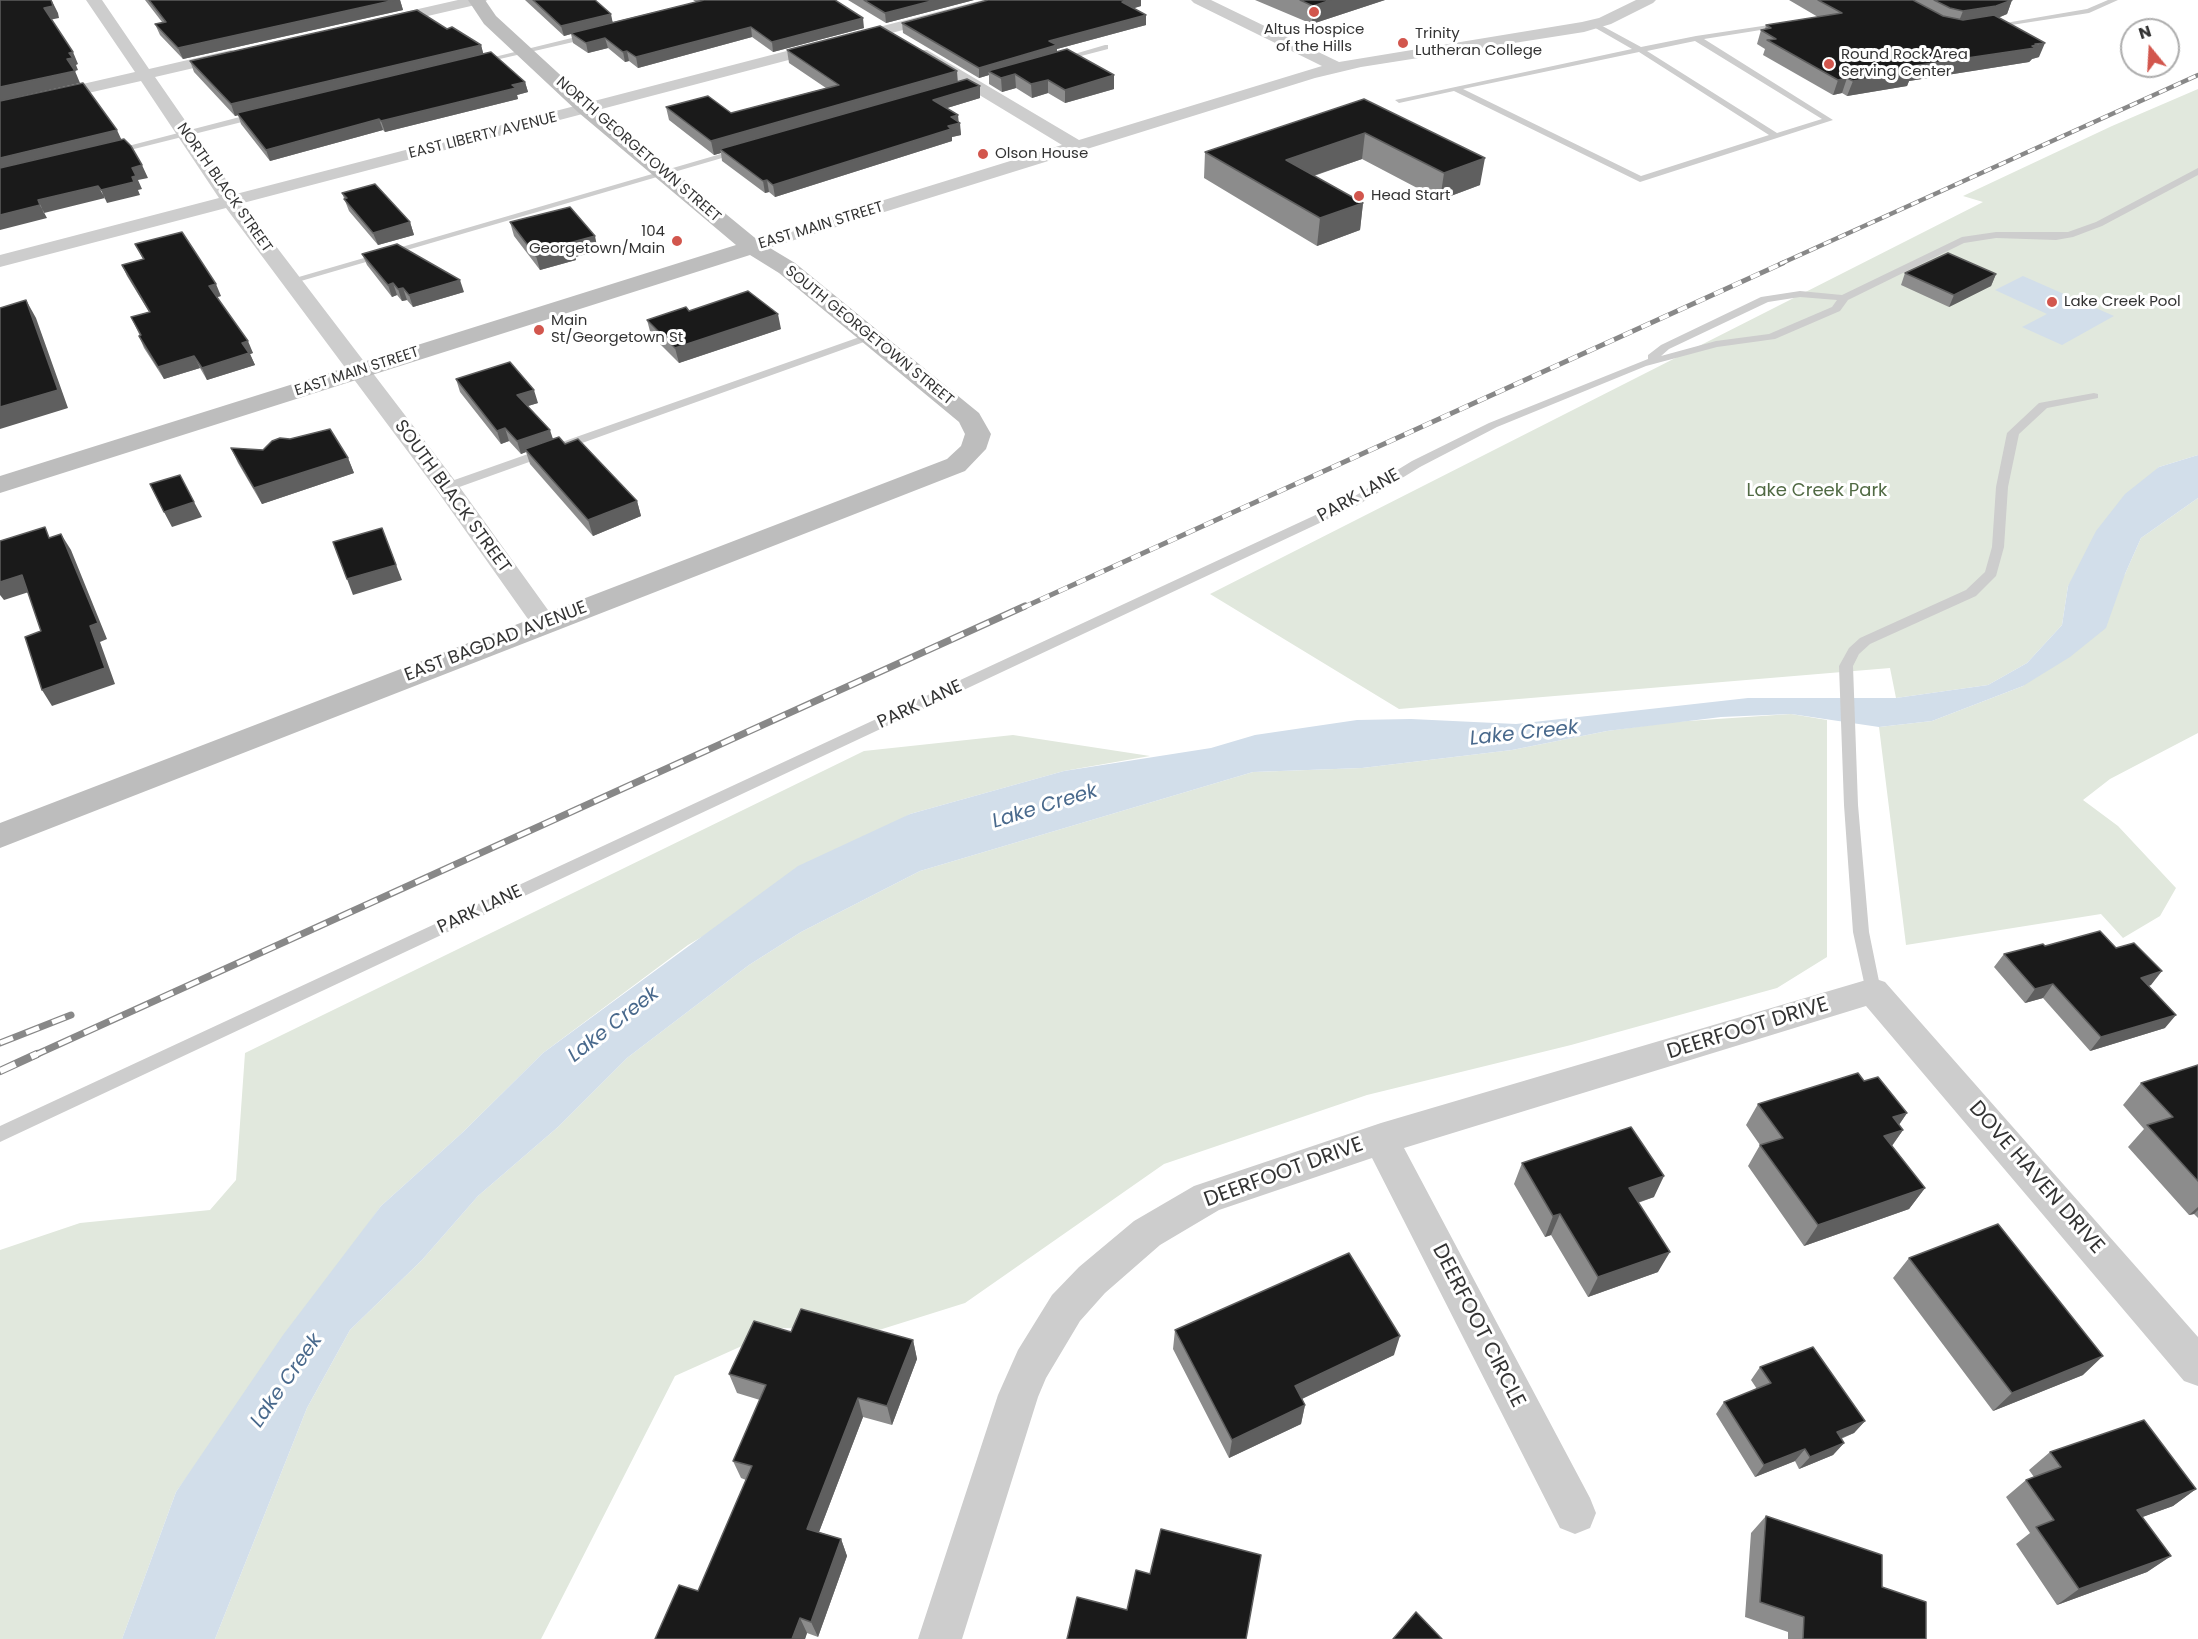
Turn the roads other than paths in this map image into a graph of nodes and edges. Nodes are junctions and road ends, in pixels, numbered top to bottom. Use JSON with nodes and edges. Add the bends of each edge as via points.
{"nodes":[{"id":1,"x":94,"y":0,"type":"edge"},
{"id":2,"x":477,"y":0,"type":"edge"},
{"id":3,"x":1001,"y":0,"type":"edge"},
{"id":4,"x":1199,"y":0,"type":"edge"},
{"id":5,"x":1648,"y":0,"type":"edge"},
{"id":6,"x":2114,"y":0,"type":"edge"},
{"id":7,"x":863,"y":19,"type":"edge"},
{"id":8,"x":1792,"y":23,"type":"edge"},
{"id":9,"x":1595,"y":24,"type":"junction"},
{"id":10,"x":363,"y":26,"type":"edge"},
{"id":11,"x":1980,"y":27,"type":"edge"},
{"id":12,"x":606,"y":31,"type":"edge"},
{"id":13,"x":883,"y":31,"type":"junction"},
{"id":14,"x":1696,"y":38,"type":"junction"},
{"id":15,"x":1105,"y":47,"type":"dead end"},
{"id":16,"x":1641,"y":50,"type":"junction"},
{"id":17,"x":526,"y":51,"type":"junction"},
{"id":18,"x":249,"y":52,"type":"edge"},
{"id":19,"x":1050,"y":63,"type":"edge"},
{"id":20,"x":469,"y":64,"type":"edge"},
{"id":21,"x":1336,"y":67,"type":"junction"},
{"id":22,"x":146,"y":75,"type":"junction"},
{"id":23,"x":1454,"y":88,"type":"junction"},
{"id":24,"x":1399,"y":100,"type":"dead end"},
{"id":25,"x":0,"y":108,"type":"edge"},
{"id":26,"x":586,"y":109,"type":"junction"},
{"id":27,"x":265,"y":114,"type":"edge"},
{"id":28,"x":186,"y":133,"type":"junction"},
{"id":29,"x":1776,"y":136,"type":"junction"},
{"id":30,"x":1078,"y":147,"type":"junction"},
{"id":31,"x":747,"y":149,"type":"edge"},
{"id":32,"x":105,"y":153,"type":"edge"},
{"id":33,"x":2198,"y":171,"type":"edge"},
{"id":34,"x":663,"y":172,"type":"junction"},
{"id":35,"x":231,"y":201,"type":"junction"},
{"id":36,"x":752,"y":247,"type":"junction"},
{"id":37,"x":0,"y":261,"type":"edge"},
{"id":38,"x":290,"y":280,"type":"junction"},
{"id":39,"x":1844,"y":298,"type":"junction"},
{"id":40,"x":870,"y":336,"type":"junction"},
{"id":41,"x":1642,"y":364,"type":"junction"},
{"id":42,"x":360,"y":371,"type":"junction"},
{"id":43,"x":2094,"y":396,"type":"dead end"},
{"id":44,"x":978,"y":434,"type":"joint"},
{"id":45,"x":0,"y":485,"type":"edge"},
{"id":46,"x":447,"y":487,"type":"junction"},
{"id":47,"x":544,"y":623,"type":"junction"},
{"id":48,"x":0,"y":836,"type":"edge"},
{"id":49,"x":1873,"y":991,"type":"junction"},
{"id":50,"x":0,"y":1134,"type":"edge"},
{"id":51,"x":1381,"y":1139,"type":"junction"},
{"id":52,"x":2198,"y":1367,"type":"edge"},
{"id":53,"x":1575,"y":1513,"type":"dead end"},
{"id":54,"x":940,"y":1639,"type":"edge"}],
"edges":[{"from":1,"to":22,"type":"street","name":"NORTH BLACK STREET"},
{"from":2,"to":10,"type":"street"},
{"from":2,"to":17,"type":"street","name":"NORTH GEORGETOWN STREET","via":[[490,20]]},
{"from":3,"to":13,"type":"street","name":"EAST LIBERTY AVENUE"},
{"from":4,"to":21,"type":"street"},
{"from":5,"to":9,"type":"street","name":"EAST MAIN STREET"},
{"from":6,"to":11,"type":"lane","via":[[2089,11]]},
{"from":7,"to":13,"type":"street"},
{"from":8,"to":14,"type":"lane"},
{"from":9,"to":16,"type":"lane"},
{"from":9,"to":21,"type":"street","name":"EAST MAIN STREET"},
{"from":12,"to":17,"type":"lane"},
{"from":13,"to":26,"type":"street","name":"EAST LIBERTY AVENUE"},
{"from":13,"to":30,"type":"street"},
{"from":14,"to":16,"type":"lane"},
{"from":14,"to":29,"type":"lane","via":[[1829,120]]},
{"from":15,"to":19,"type":"lane"},
{"from":16,"to":23,"type":"lane"},
{"from":16,"to":29,"type":"lane"},
{"from":17,"to":20,"type":"lane"},
{"from":17,"to":26,"type":"street","name":"NORTH GEORGETOWN STREET"},
{"from":18,"to":22,"type":"street"},
{"from":21,"to":30,"type":"street","name":"EAST MAIN STREET"},
{"from":22,"to":25,"type":"street"},
{"from":22,"to":28,"type":"street","name":"NORTH BLACK STREET"},
{"from":23,"to":24,"type":"lane"},
{"from":23,"to":29,"type":"lane","via":[[1640,180]]},
{"from":26,"to":34,"type":"street","name":"NORTH GEORGETOWN STREET"},
{"from":26,"to":35,"type":"street","name":"EAST LIBERTY AVENUE"},
{"from":27,"to":28,"type":"lane"},
{"from":28,"to":32,"type":"lane"},
{"from":28,"to":35,"type":"street","name":"NORTH BLACK STREET"},
{"from":30,"to":36,"type":"street","name":"EAST MAIN STREET"},
{"from":31,"to":34,"type":"lane"},
{"from":33,"to":39,"type":"lane","name":"PARK LANE","via":[[2099,224],[2056,237],[1996,235],[1962,240]]},
{"from":34,"to":36,"type":"street","name":"NORTH GEORGETOWN STREET"},
{"from":34,"to":38,"type":"lane"},
{"from":35,"to":37,"type":"street","name":"EAST LIBERTY AVENUE"},
{"from":35,"to":38,"type":"street","name":"NORTH BLACK STREET"},
{"from":36,"to":40,"type":"street","name":"SOUTH GEORGETOWN STREET","via":[[788,268]]},
{"from":36,"to":42,"type":"street","name":"EAST MAIN STREET"},
{"from":38,"to":42,"type":"street","name":"NORTH BLACK STREET"},
{"from":39,"to":41,"type":"lane","name":"PARK LANE","via":[[1836,309],[1771,337],[1716,344]]},
{"from":39,"to":41,"type":"lane","via":[[1800,294],[1765,299],[1665,347]]},
{"from":40,"to":44,"type":"street","name":"SOUTH GEORGETOWN STREET","via":[[970,418]]},
{"from":40,"to":46,"type":"lane"},
{"from":41,"to":50,"type":"lane","name":"PARK LANE","via":[[1493,425],[1343,507]]},
{"from":42,"to":45,"type":"street","name":"EAST MAIN STREET"},
{"from":42,"to":46,"type":"street","name":"SOUTH BLACK STREET"},
{"from":43,"to":49,"type":"lane","via":[[2043,405],[2013,433],[2002,487],[1998,547],[1990,573],[1971,593],[1865,641],[1846,666],[1848,764],[1861,932]]},
{"from":44,"to":47,"type":"street","name":"EAST BAGDAD AVENUE","via":[[973,449],[956,465]]},
{"from":46,"to":47,"type":"street","name":"SOUTH BLACK STREET"},
{"from":47,"to":48,"type":"street","name":"EAST BAGDAD AVENUE"},
{"from":49,"to":51,"type":"street","name":"DEERFOOT DRIVE"},
{"from":49,"to":52,"type":"street","name":"DOVE HAVEN DRIVE"},
{"from":51,"to":53,"type":"street","name":"DEERFOOT CIRCLE"},
{"from":51,"to":54,"type":"street","name":"DEERFOOT DRIVE","via":[[1207,1198],[1147,1233],[1066,1308],[1018,1395]]}]}
